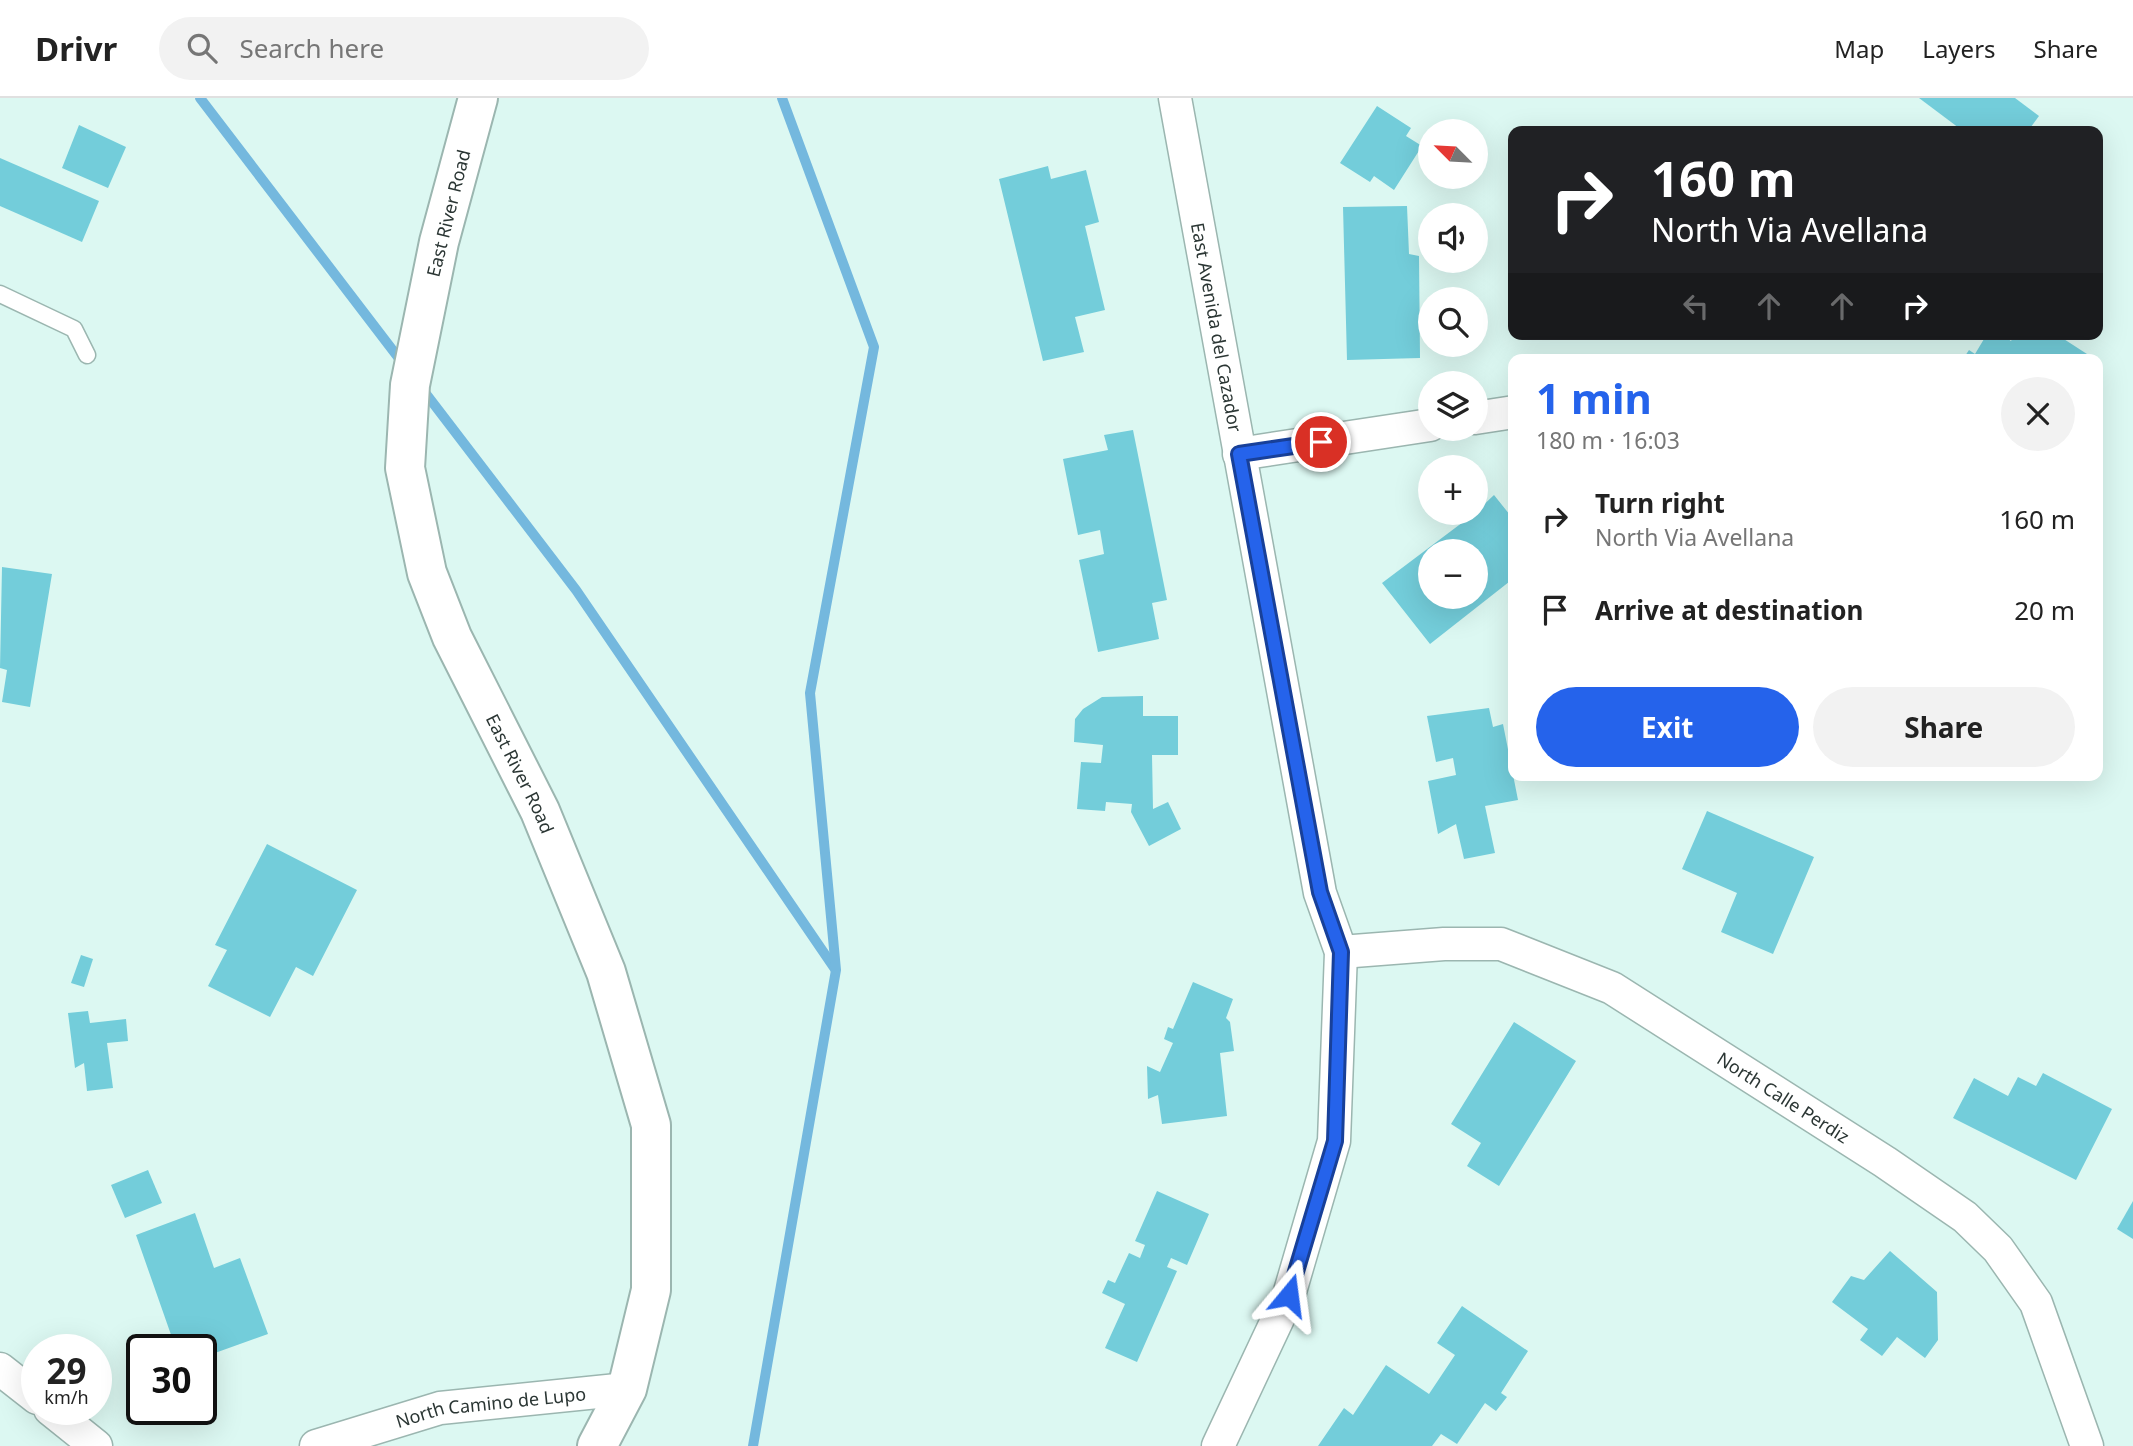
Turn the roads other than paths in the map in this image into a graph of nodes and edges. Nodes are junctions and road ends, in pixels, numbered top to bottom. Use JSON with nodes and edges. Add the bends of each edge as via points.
{"nodes":[{"id":1,"x":478,"y":98,"type":"edge"},
{"id":2,"x":1175,"y":98,"type":"edge"},
{"id":3,"x":0,"y":294,"type":"edge"},
{"id":4,"x":87,"y":355,"type":"dead end"},
{"id":5,"x":1508,"y":413,"type":"edge"},
{"id":6,"x":1488,"y":416,"type":"edge"},
{"id":7,"x":1418,"y":427,"type":"edge"},
{"id":8,"x":1239,"y":454,"type":"junction"},
{"id":9,"x":1341,"y":952,"type":"junction"},
{"id":10,"x":0,"y":1369,"type":"edge"},
{"id":11,"x":21,"y":1385,"type":"edge"},
{"id":12,"x":627,"y":1389,"type":"junction"},
{"id":13,"x":70,"y":1425,"type":"edge"},
{"id":14,"x":96,"y":1446,"type":"edge"},
{"id":15,"x":316,"y":1446,"type":"edge"},
{"id":16,"x":597,"y":1446,"type":"edge"},
{"id":17,"x":1217,"y":1446,"type":"edge"},
{"id":18,"x":2087,"y":1446,"type":"edge"}],
"edges":[{"from":1,"to":12,"type":"street","name":"East River Road","via":[[439,242],[410,385],[405,468],[427,573],[452,637],[540,811],[607,972],[651,1125],[651,1290]]},
{"from":2,"to":8,"type":"street","name":"East Avenida del Cazador"},
{"from":3,"to":4,"type":"lane","via":[[74,329]]},
{"from":5,"to":6,"type":"street"},
{"from":7,"to":8,"type":"street"},
{"from":8,"to":9,"type":"street","name":"East Avenida del Cazador","via":[[1320,892]]},
{"from":9,"to":17,"type":"street","name":"East Avenida del Cazador","via":[[1335,1141],[1289,1295]]},
{"from":9,"to":18,"type":"street","name":"North Calle Perdiz","via":[[1501,944],[1612,988],[1885,1162],[1965,1217],[1998,1249],[2036,1303]]},
{"from":10,"to":11,"type":"street"},
{"from":12,"to":15,"type":"street","name":"North Camino de Lupo","via":[[440,1408]]},
{"from":12,"to":16,"type":"street","name":"East River Road"},
{"from":13,"to":14,"type":"street"}]}
